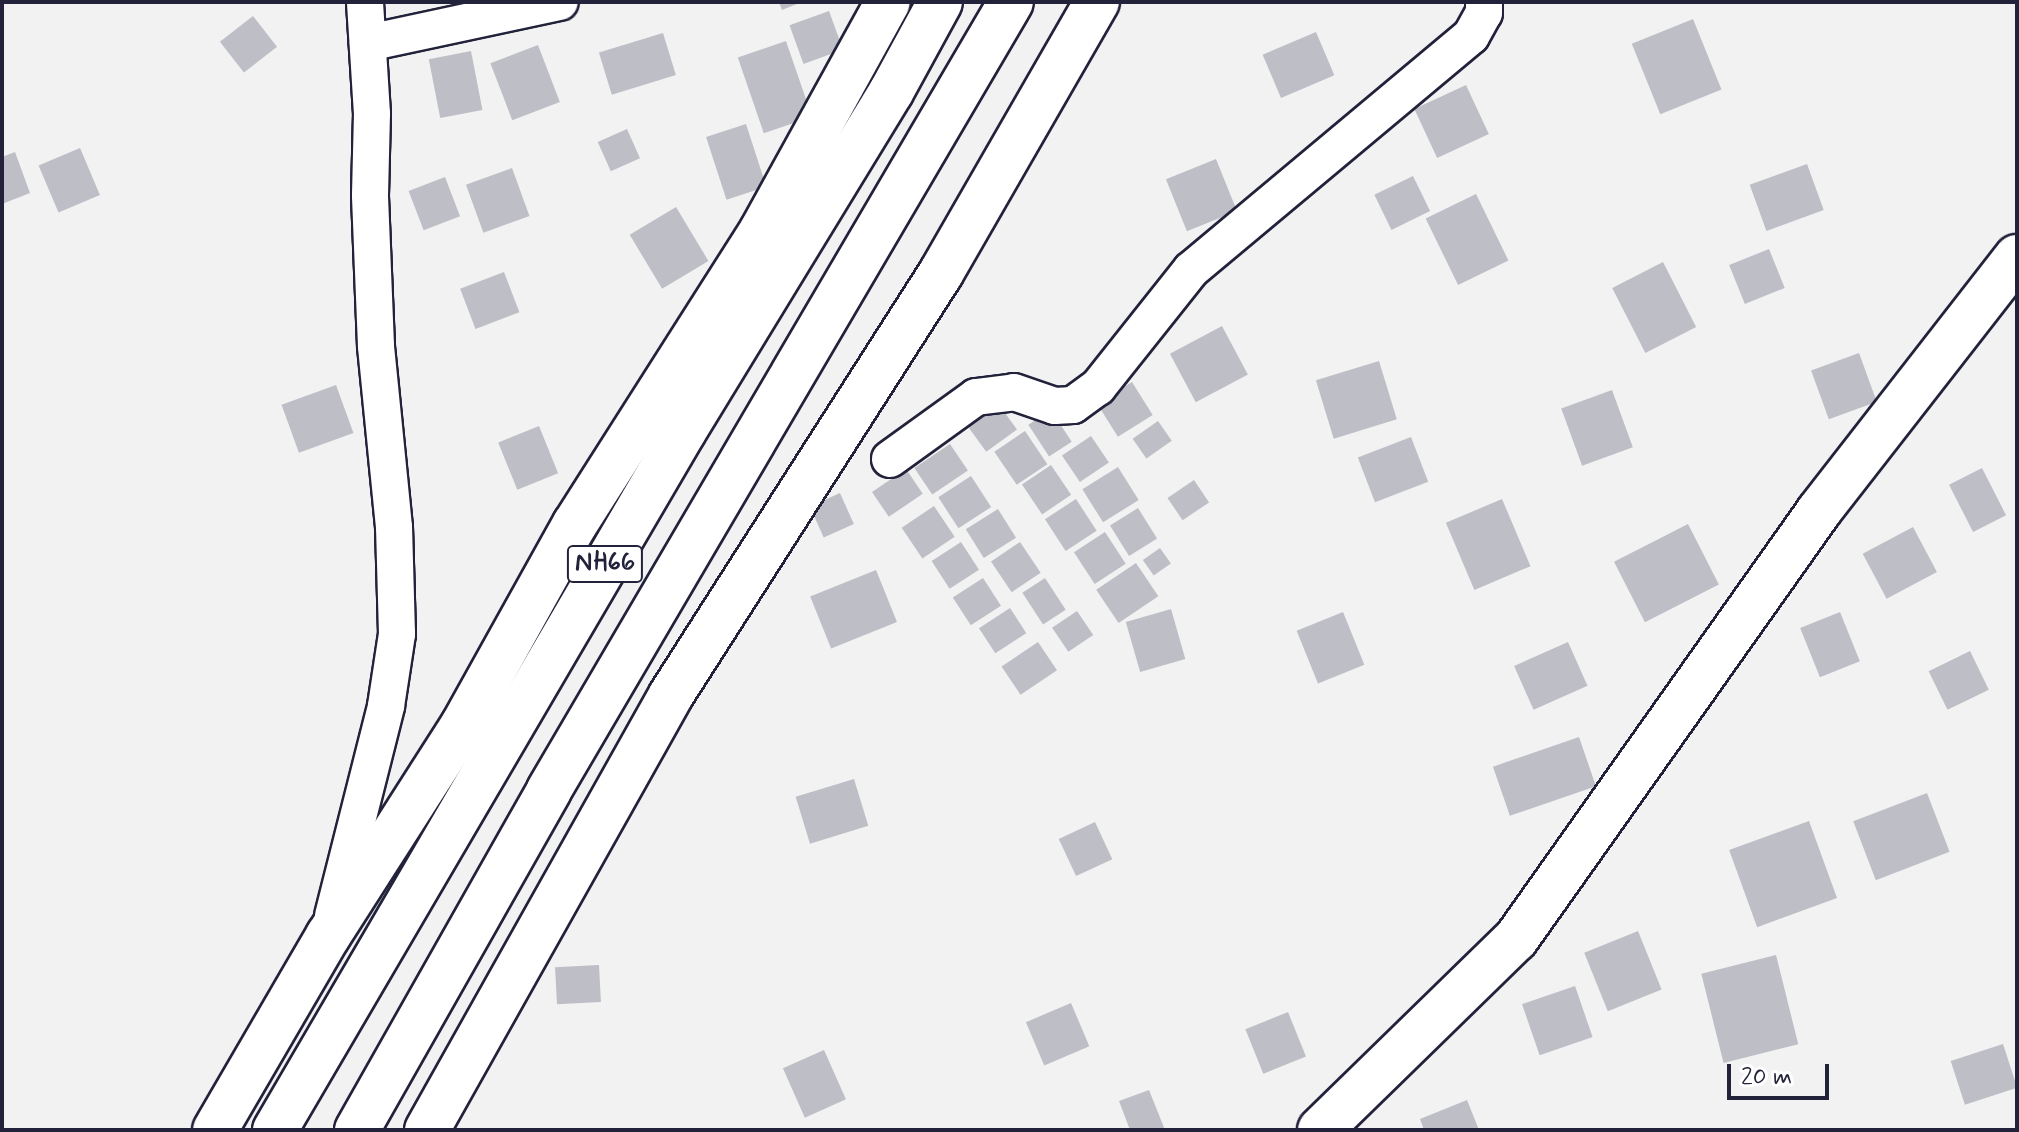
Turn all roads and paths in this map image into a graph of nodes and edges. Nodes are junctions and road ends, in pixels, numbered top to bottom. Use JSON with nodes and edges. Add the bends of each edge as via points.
{"nodes":[{"id":1,"x":365,"y":2,"type":"edge"},
{"id":2,"x":560,"y":2,"type":"edge"},
{"id":3,"x":940,"y":2,"type":"edge"},
{"id":4,"x":1011,"y":2,"type":"edge"},
{"id":5,"x":1097,"y":2,"type":"edge"},
{"id":6,"x":1484,"y":2,"type":"edge"},
{"id":7,"x":883,"y":5,"type":"edge"},
{"id":8,"x":368,"y":43,"type":"junction"},
{"id":9,"x":2017,"y":257,"type":"edge"},
{"id":10,"x":890,"y":459,"type":"dead end"},
{"id":11,"x":328,"y":936,"type":"junction"},
{"id":12,"x":215,"y":1130,"type":"edge"},
{"id":13,"x":275,"y":1130,"type":"edge"},
{"id":14,"x":357,"y":1130,"type":"edge"},
{"id":15,"x":427,"y":1130,"type":"edge"},
{"id":16,"x":1320,"y":1130,"type":"edge"}],
"edges":[{"from":1,"to":8,"type":"street"},
{"from":2,"to":8,"type":"street"},
{"from":3,"to":13,"type":"main road","number":"NH66"},
{"from":4,"to":14,"type":"main road","number":"NH66","via":[[549,790]]},
{"from":5,"to":15,"type":"main road","via":[[941,273],[671,695]]},
{"from":6,"to":10,"type":"street","via":[[1471,36],[1191,270],[1098,387],[1073,405],[1055,406],[1014,392],[976,397]]},
{"from":7,"to":11,"type":"main road","via":[[762,230],[575,524],[463,725]]},
{"from":8,"to":11,"type":"street","via":[[376,346],[394,527],[397,634],[386,706]]},
{"from":9,"to":16,"type":"main road","via":[[1819,511],[1516,939]]},
{"from":11,"to":12,"type":"main road"}]}
